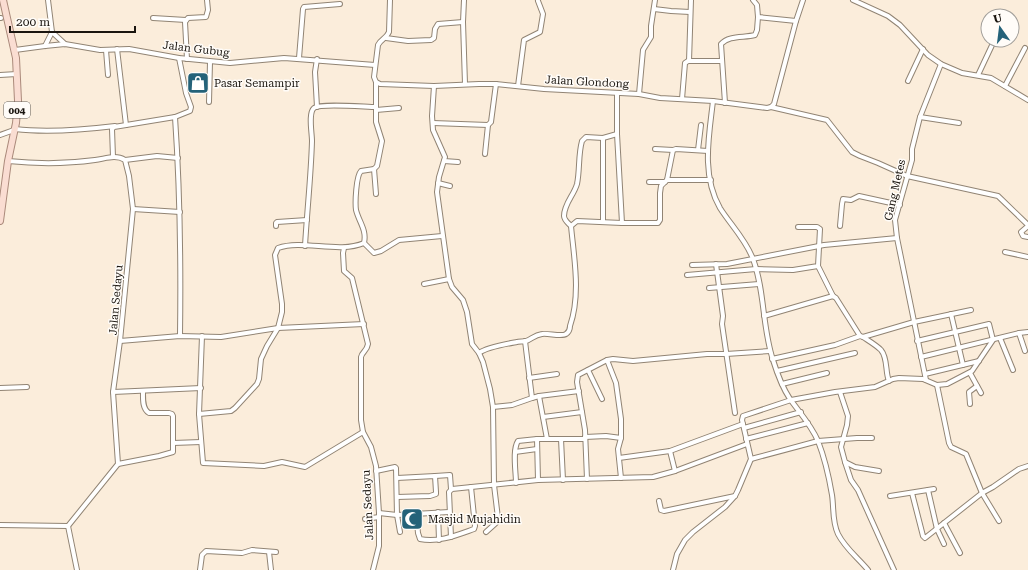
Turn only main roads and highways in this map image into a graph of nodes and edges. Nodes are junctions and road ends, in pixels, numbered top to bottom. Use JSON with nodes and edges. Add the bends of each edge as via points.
{"nodes":[{"id":1,"x":3,"y":0,"type":"edge"},
{"id":2,"x":1,"y":208,"type":"edge"},
{"id":3,"x":0,"y":221,"type":"edge"}],
"edges":[{"from":1,"to":2,"type":"main road","number":"004","via":[[15,50],[18,101]]},
{"from":2,"to":3,"type":"main road","number":"004"}]}
